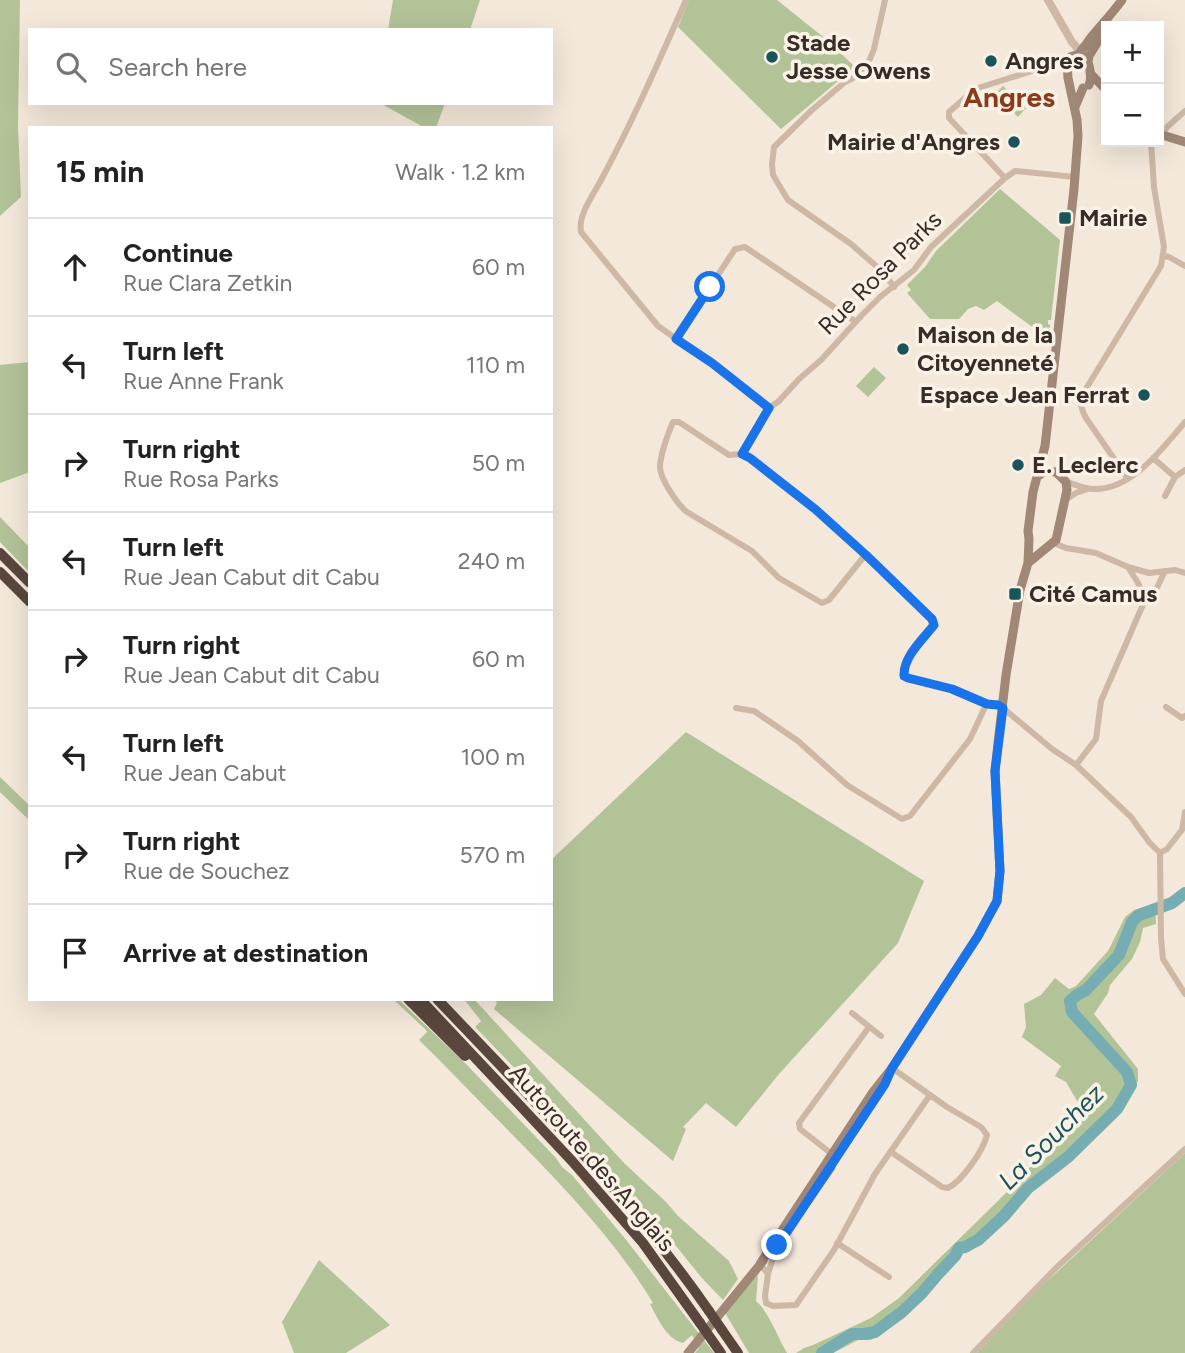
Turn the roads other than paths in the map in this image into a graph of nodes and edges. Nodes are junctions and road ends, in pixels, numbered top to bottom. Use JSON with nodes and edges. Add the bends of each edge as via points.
{"nodes":[{"id":1,"x":686,"y":0,"type":"edge"},
{"id":2,"x":885,"y":0,"type":"edge"},
{"id":3,"x":1048,"y":0,"type":"edge"},
{"id":4,"x":1122,"y":0,"type":"edge"},
{"id":5,"x":1111,"y":15,"type":"junction"},
{"id":6,"x":1109,"y":21,"type":"edge"},
{"id":7,"x":1101,"y":37,"type":"edge"},
{"id":8,"x":1074,"y":56,"type":"junction"},
{"id":9,"x":1088,"y":61,"type":"junction"},
{"id":10,"x":1090,"y":73,"type":"junction"},
{"id":11,"x":1070,"y":83,"type":"junction"},
{"id":12,"x":1101,"y":85,"type":"edge"},
{"id":13,"x":1086,"y":87,"type":"junction"},
{"id":14,"x":1101,"y":89,"type":"edge"},
{"id":15,"x":1075,"y":107,"type":"junction"},
{"id":16,"x":1185,"y":111,"type":"edge"},
{"id":17,"x":1164,"y":130,"type":"edge"},
{"id":18,"x":1164,"y":135,"type":"edge"},
{"id":19,"x":1185,"y":142,"type":"edge"},
{"id":20,"x":1151,"y":147,"type":"edge"},
{"id":21,"x":1075,"y":177,"type":"junction"},
{"id":22,"x":1004,"y":178,"type":"junction"},
{"id":23,"x":1164,"y":256,"type":"junction"},
{"id":24,"x":1185,"y":266,"type":"edge"},
{"id":25,"x":894,"y":287,"type":"junction"},
{"id":26,"x":856,"y":322,"type":"junction"},
{"id":27,"x":676,"y":339,"type":"junction"},
{"id":28,"x":769,"y":408,"type":"junction"},
{"id":29,"x":1185,"y":422,"type":"edge"},
{"id":30,"x":1045,"y":446,"type":"junction"},
{"id":31,"x":742,"y":454,"type":"junction"},
{"id":32,"x":1153,"y":457,"type":"junction"},
{"id":33,"x":1185,"y":470,"type":"edge"},
{"id":34,"x":1056,"y":472,"type":"junction"},
{"id":35,"x":1038,"y":476,"type":"junction"},
{"id":36,"x":1175,"y":477,"type":"junction"},
{"id":37,"x":1128,"y":479,"type":"junction"},
{"id":38,"x":1066,"y":482,"type":"junction"},
{"id":39,"x":1089,"y":489,"type":"junction"},
{"id":40,"x":1165,"y":496,"type":"dead end"},
{"id":41,"x":1065,"y":500,"type":"junction"},
{"id":42,"x":1030,"y":539,"type":"junction"},
{"id":43,"x":1050,"y":545,"type":"junction"},
{"id":44,"x":0,"y":553,"type":"edge"},
{"id":45,"x":866,"y":555,"type":"junction"},
{"id":46,"x":1028,"y":564,"type":"junction"},
{"id":47,"x":1128,"y":566,"type":"junction"},
{"id":48,"x":1165,"y":571,"type":"junction"},
{"id":49,"x":0,"y":572,"type":"edge"},
{"id":50,"x":1185,"y":573,"type":"edge"},
{"id":51,"x":28,"y":581,"type":"edge"},
{"id":52,"x":28,"y":600,"type":"edge"},
{"id":53,"x":1145,"y":600,"type":"junction"},
{"id":54,"x":987,"y":704,"type":"junction"},
{"id":55,"x":1166,"y":707,"type":"dead end"},
{"id":56,"x":736,"y":708,"type":"dead end"},
{"id":57,"x":1003,"y":708,"type":"junction"},
{"id":58,"x":1185,"y":716,"type":"edge"},
{"id":59,"x":1076,"y":765,"type":"junction"},
{"id":60,"x":1185,"y":811,"type":"edge"},
{"id":61,"x":1183,"y":828,"type":"edge"},
{"id":62,"x":1160,"y":853,"type":"junction"},
{"id":63,"x":1185,"y":994,"type":"edge"},
{"id":64,"x":410,"y":1001,"type":"edge"},
{"id":65,"x":422,"y":1001,"type":"edge"},
{"id":66,"x":439,"y":1001,"type":"edge"},
{"id":67,"x":852,"y":1013,"type":"dead end"},
{"id":68,"x":869,"y":1027,"type":"junction"},
{"id":69,"x":881,"y":1036,"type":"dead end"},
{"id":70,"x":892,"y":1068,"type":"junction"},
{"id":71,"x":502,"y":1086,"type":"junction"},
{"id":72,"x":930,"y":1095,"type":"junction"},
{"id":73,"x":1185,"y":1149,"type":"edge"},
{"id":74,"x":891,"y":1152,"type":"junction"},
{"id":75,"x":834,"y":1156,"type":"junction"},
{"id":76,"x":837,"y":1243,"type":"junction"},
{"id":77,"x":777,"y":1245,"type":"junction"},
{"id":78,"x":760,"y":1264,"type":"junction"},
{"id":79,"x":768,"y":1274,"type":"junction"},
{"id":80,"x":889,"y":1277,"type":"dead end"},
{"id":81,"x":688,"y":1353,"type":"edge"},
{"id":82,"x":721,"y":1353,"type":"edge"},
{"id":83,"x":738,"y":1353,"type":"edge"},
{"id":84,"x":973,"y":1353,"type":"edge"}],
"edges":[{"from":1,"to":27,"type":"street","via":[[580,223],[581,232],[658,326]]},
{"from":2,"to":25,"type":"street","via":[[870,59],[774,147],[772,164],[773,175],[788,200],[851,244]]},
{"from":3,"to":8,"type":"street","via":[[1072,42]]},
{"from":4,"to":5,"type":"main road"},
{"from":5,"to":6,"type":"main road"},
{"from":5,"to":8,"type":"main road"},
{"from":7,"to":9,"type":"main road"},
{"from":8,"to":9,"type":"main road"},
{"from":8,"to":11,"type":"main road"},
{"from":8,"to":22,"type":"street","via":[[978,88],[949,112],[949,118]]},
{"from":9,"to":10,"type":"main road"},
{"from":10,"to":12,"type":"main road"},
{"from":10,"to":13,"type":"main road"},
{"from":11,"to":13,"type":"main road","via":[[1074,88]]},
{"from":11,"to":15,"type":"main road"},
{"from":13,"to":14,"type":"main road"},
{"from":13,"to":15,"type":"main road"},
{"from":15,"to":21,"type":"main road"},
{"from":16,"to":17,"type":"street"},
{"from":18,"to":19,"type":"main road"},
{"from":20,"to":23,"type":"street"},
{"from":21,"to":22,"type":"street","via":[[1015,171]]},
{"from":21,"to":30,"type":"main road"},
{"from":22,"to":25,"type":"street","name":"Rue Rosa Parks"},
{"from":23,"to":24,"type":"street"},
{"from":23,"to":37,"type":"street","via":[[1082,397],[1086,418]]},
{"from":25,"to":26,"type":"street","name":"Rue Rosa Parks"},
{"from":26,"to":27,"type":"street","via":[[745,247],[735,249]]},
{"from":26,"to":28,"type":"street","name":"Rue Rosa Parks"},
{"from":27,"to":28,"type":"street"},
{"from":28,"to":31,"type":"street","name":"Rue Rosa Parks"},
{"from":29,"to":32,"type":"street"},
{"from":30,"to":34,"type":"main road"},
{"from":30,"to":35,"type":"main road"},
{"from":31,"to":45,"type":"street"},
{"from":31,"to":45,"type":"street","via":[[729,455],[673,422],[660,470],[682,508],[752,551],[779,578],[821,603],[830,600]]},
{"from":32,"to":36,"type":"street"},
{"from":32,"to":37,"type":"street"},
{"from":33,"to":36,"type":"street"},
{"from":34,"to":35,"type":"main road"},
{"from":34,"to":38,"type":"main road"},
{"from":35,"to":42,"type":"main road"},
{"from":36,"to":40,"type":"street"},
{"from":37,"to":39,"type":"street"},
{"from":38,"to":39,"type":"street"},
{"from":38,"to":41,"type":"main road"},
{"from":39,"to":41,"type":"street"},
{"from":41,"to":43,"type":"main road","via":[[1058,537]]},
{"from":42,"to":43,"type":"main road","via":[[1034,545]]},
{"from":42,"to":46,"type":"main road"},
{"from":43,"to":46,"type":"main road"},
{"from":43,"to":47,"type":"street","via":[[1096,553]]},
{"from":44,"to":51,"type":"highway"},
{"from":45,"to":54,"type":"street","via":[[934,625],[909,657],[904,676]]},
{"from":46,"to":57,"type":"main road"},
{"from":47,"to":48,"type":"street","via":[[1149,573]]},
{"from":47,"to":53,"type":"street"},
{"from":48,"to":50,"type":"street"},
{"from":48,"to":53,"type":"street","via":[[1155,592]]},
{"from":49,"to":52,"type":"highway"},
{"from":53,"to":59,"type":"street","via":[[1101,701],[1096,738]]},
{"from":54,"to":56,"type":"street","via":[[962,750],[910,816],[902,819],[847,785],[798,741],[754,711]]},
{"from":54,"to":57,"type":"street"},
{"from":55,"to":58,"type":"street"},
{"from":57,"to":59,"type":"street"},
{"from":57,"to":70,"type":"main road","via":[[995,771],[997,901]]},
{"from":59,"to":62,"type":"street","via":[[1131,817]]},
{"from":60,"to":61,"type":"street"},
{"from":61,"to":62,"type":"street"},
{"from":62,"to":63,"type":"street","via":[[1163,959]]},
{"from":64,"to":71,"type":"highway","via":[[482,1073]]},
{"from":65,"to":71,"type":"highway","name":"Autoroute des Anglais"},
{"from":66,"to":83,"type":"highway","name":"Autoroute des Anglais","bridge":true,"via":[[641,1221]]},
{"from":67,"to":68,"type":"street"},
{"from":68,"to":69,"type":"street"},
{"from":68,"to":75,"type":"street","via":[[799,1123],[800,1129]]},
{"from":70,"to":72,"type":"street"},
{"from":70,"to":75,"type":"main road"},
{"from":71,"to":82,"type":"highway","name":"Autoroute des Anglais","bridge":true,"via":[[643,1243]]},
{"from":72,"to":74,"type":"street"},
{"from":72,"to":74,"type":"street","via":[[987,1135],[970,1166],[955,1185],[942,1187]]},
{"from":73,"to":84,"type":"street","via":[[1057,1267]]},
{"from":74,"to":76,"type":"street"},
{"from":75,"to":77,"type":"main road"},
{"from":75,"to":78,"type":"main road"},
{"from":76,"to":79,"type":"street","via":[[796,1305],[766,1303]]},
{"from":76,"to":80,"type":"street"},
{"from":77,"to":78,"type":"main road"},
{"from":77,"to":79,"type":"street"},
{"from":78,"to":79,"type":"street"},
{"from":78,"to":81,"type":"main road"}]}
